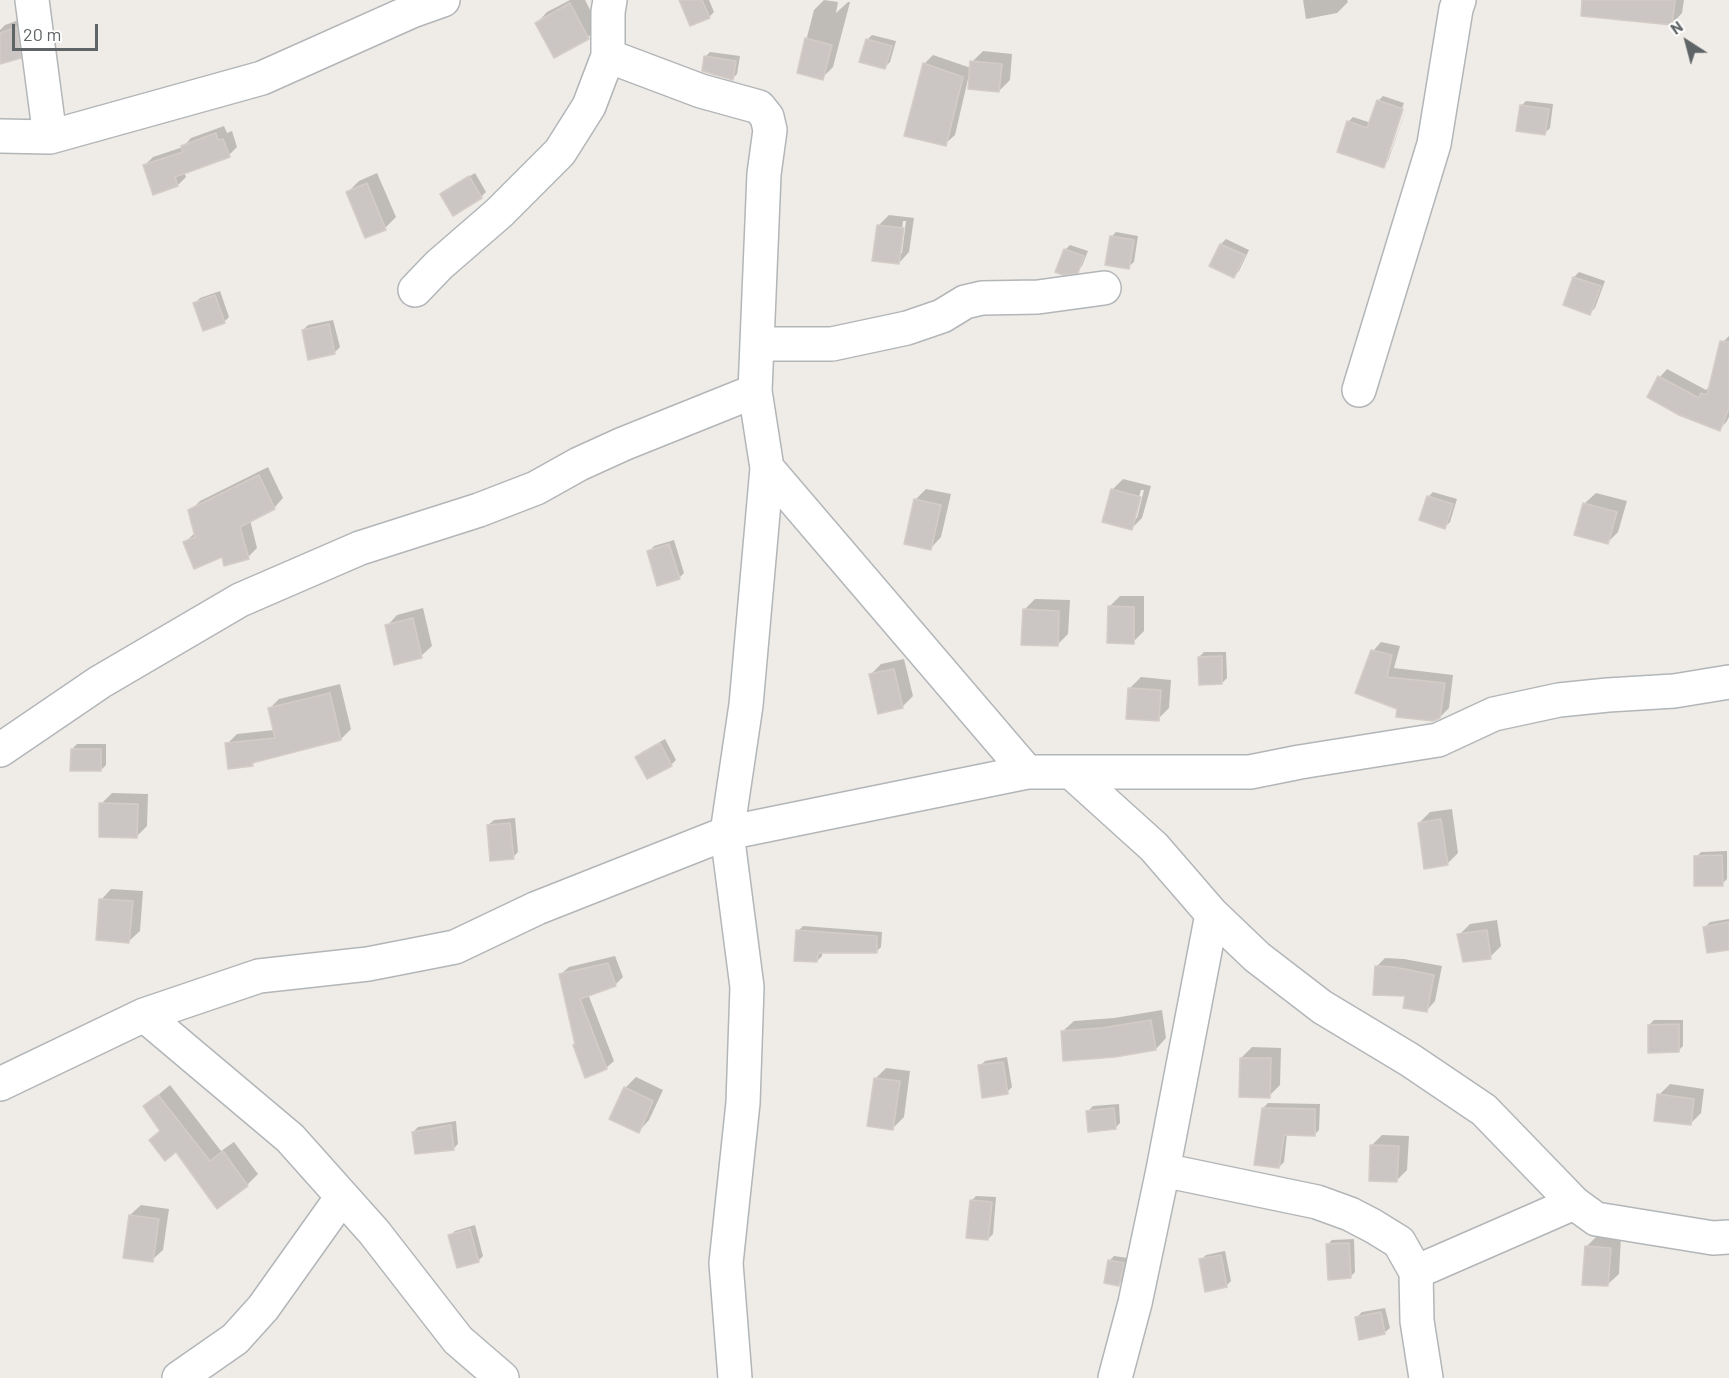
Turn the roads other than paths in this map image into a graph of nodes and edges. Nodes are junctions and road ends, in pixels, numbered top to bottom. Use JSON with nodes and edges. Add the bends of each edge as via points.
{"nodes":[{"id":1,"x":32,"y":0,"type":"edge"},
{"id":2,"x":443,"y":0,"type":"edge"},
{"id":3,"x":610,"y":0,"type":"edge"},
{"id":4,"x":1459,"y":0,"type":"edge"},
{"id":5,"x":608,"y":56,"type":"junction"},
{"id":6,"x":0,"y":136,"type":"edge"},
{"id":7,"x":50,"y":137,"type":"junction"},
{"id":8,"x":1104,"y":288,"type":"dead end"},
{"id":9,"x":415,"y":290,"type":"dead end"},
{"id":10,"x":757,"y":344,"type":"junction"},
{"id":11,"x":1359,"y":390,"type":"dead end"},
{"id":12,"x":755,"y":391,"type":"junction"},
{"id":13,"x":767,"y":468,"type":"junction"},
{"id":14,"x":1729,"y":682,"type":"edge"},
{"id":15,"x":0,"y":750,"type":"edge"},
{"id":16,"x":1027,"y":772,"type":"junction"},
{"id":17,"x":1071,"y":772,"type":"junction"},
{"id":18,"x":727,"y":833,"type":"junction"},
{"id":19,"x":1212,"y":914,"type":"junction"},
{"id":20,"x":144,"y":1015,"type":"junction"},
{"id":21,"x":0,"y":1084,"type":"edge"},
{"id":22,"x":1163,"y":1170,"type":"junction"},
{"id":23,"x":342,"y":1197,"type":"junction"},
{"id":24,"x":1574,"y":1203,"type":"junction"},
{"id":25,"x":1729,"y":1237,"type":"edge"},
{"id":26,"x":1416,"y":1272,"type":"junction"},
{"id":27,"x":179,"y":1378,"type":"edge"},
{"id":28,"x":502,"y":1378,"type":"edge"},
{"id":29,"x":735,"y":1378,"type":"edge"},
{"id":30,"x":1114,"y":1378,"type":"edge"},
{"id":31,"x":1426,"y":1378,"type":"edge"}],
"edges":[{"from":1,"to":7,"type":"street"},
{"from":2,"to":7,"type":"street","via":[[262,78]]},
{"from":3,"to":5,"type":"street"},
{"from":4,"to":11,"type":"street","via":[[1434,144]]},
{"from":5,"to":9,"type":"street","via":[[589,106],[560,152]]},
{"from":5,"to":10,"type":"street","via":[[701,91],[759,107],[767,117],[771,130],[764,174]]},
{"from":6,"to":7,"type":"street"},
{"from":8,"to":10,"type":"street","via":[[1038,297],[982,298],[907,328],[832,344]]},
{"from":10,"to":12,"type":"street"},
{"from":12,"to":13,"type":"street"},
{"from":12,"to":15,"type":"street","via":[[623,444],[536,488],[360,548],[240,600],[100,681]]},
{"from":13,"to":16,"type":"street"},
{"from":13,"to":18,"type":"street","via":[[746,705]]},
{"from":14,"to":17,"type":"street","via":[[1674,691],[1559,700],[1494,714],[1438,740],[1250,772]]},
{"from":16,"to":17,"type":"street"},
{"from":16,"to":18,"type":"street"},
{"from":17,"to":19,"type":"street","via":[[1154,847]]},
{"from":18,"to":20,"type":"street","via":[[537,908],[454,947],[368,964],[259,976]]},
{"from":18,"to":29,"type":"street","via":[[747,987],[742,1102],[726,1263]]},
{"from":19,"to":22,"type":"street"},
{"from":19,"to":24,"type":"street","via":[[1257,957],[1322,1007],[1484,1110]]},
{"from":20,"to":21,"type":"street"},
{"from":20,"to":23,"type":"street","via":[[290,1138]]},
{"from":22,"to":26,"type":"street","via":[[1317,1202],[1350,1214],[1399,1242]]},
{"from":22,"to":30,"type":"street","via":[[1135,1303]]},
{"from":23,"to":27,"type":"street","via":[[263,1308],[235,1339]]},
{"from":23,"to":28,"type":"street","via":[[458,1340]]},
{"from":24,"to":25,"type":"street","via":[[1596,1219],[1713,1238]]},
{"from":24,"to":26,"type":"street"},
{"from":26,"to":31,"type":"street","via":[[1417,1322]]}]}
